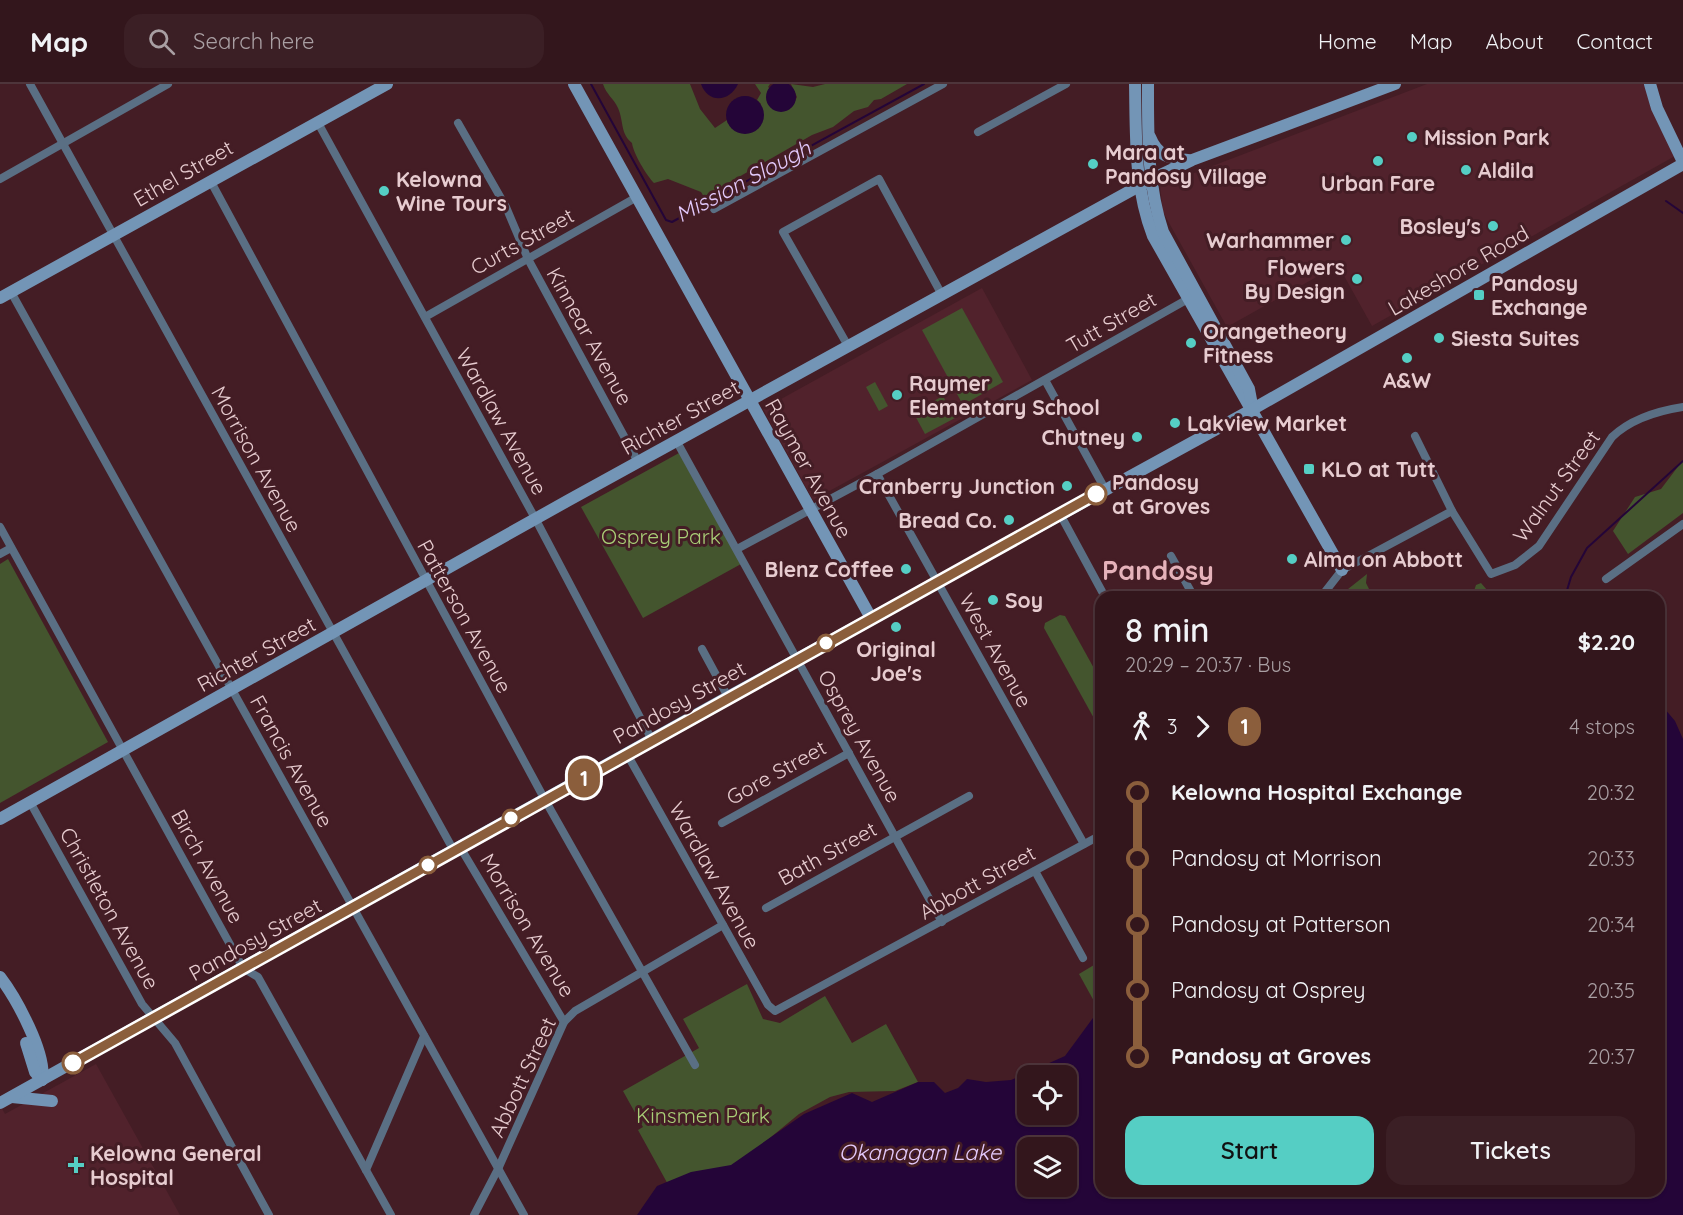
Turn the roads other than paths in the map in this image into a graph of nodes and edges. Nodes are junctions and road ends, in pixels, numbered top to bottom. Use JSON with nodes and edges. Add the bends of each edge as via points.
{"nodes":[{"id":1,"x":30,"y":84,"type":"edge"},
{"id":2,"x":168,"y":84,"type":"edge"},
{"id":3,"x":387,"y":84,"type":"edge"},
{"id":4,"x":574,"y":84,"type":"edge"},
{"id":5,"x":943,"y":84,"type":"edge"},
{"id":6,"x":1066,"y":84,"type":"edge"},
{"id":7,"x":1135,"y":84,"type":"edge"},
{"id":8,"x":1148,"y":84,"type":"edge"},
{"id":9,"x":1395,"y":84,"type":"edge"},
{"id":10,"x":1650,"y":84,"type":"edge"},
{"id":11,"x":317,"y":122,"type":"junction"},
{"id":12,"x":458,"y":123,"type":"dead end"},
{"id":13,"x":978,"y":132,"type":"dead end"},
{"id":14,"x":1148,"y":132,"type":"junction"},
{"id":15,"x":63,"y":144,"type":"junction"},
{"id":16,"x":1192,"y":160,"type":"junction"},
{"id":17,"x":1683,"y":163,"type":"edge"},
{"id":18,"x":0,"y":179,"type":"edge"},
{"id":19,"x":210,"y":180,"type":"junction"},
{"id":20,"x":1150,"y":180,"type":"junction"},
{"id":21,"x":1138,"y":186,"type":"junction"},
{"id":22,"x":637,"y":197,"type":"junction"},
{"id":23,"x":714,"y":209,"type":"dead end"},
{"id":24,"x":113,"y":236,"type":"junction"},
{"id":25,"x":528,"y":259,"type":"junction"},
{"id":26,"x":5,"y":295,"type":"edge"},
{"id":27,"x":942,"y":295,"type":"junction"},
{"id":28,"x":1188,"y":299,"type":"junction"},
{"id":29,"x":425,"y":317,"type":"junction"},
{"id":30,"x":848,"y":346,"type":"junction"},
{"id":31,"x":1045,"y":380,"type":"junction"},
{"id":32,"x":749,"y":401,"type":"junction"},
{"id":33,"x":1683,"y":407,"type":"edge"},
{"id":34,"x":1253,"y":409,"type":"junction"},
{"id":35,"x":1415,"y":436,"type":"dead end"},
{"id":36,"x":677,"y":442,"type":"junction"},
{"id":37,"x":638,"y":462,"type":"junction"},
{"id":38,"x":877,"y":474,"type":"junction"},
{"id":39,"x":1105,"y":489,"type":"junction"},
{"id":40,"x":811,"y":510,"type":"junction"},
{"id":41,"x":1452,"y":511,"type":"junction"},
{"id":42,"x":1060,"y":514,"type":"junction"},
{"id":43,"x":536,"y":520,"type":"junction"},
{"id":44,"x":1683,"y":524,"type":"edge"},
{"id":45,"x":0,"y":527,"type":"edge"},
{"id":46,"x":11,"y":548,"type":"junction"},
{"id":47,"x":737,"y":549,"type":"junction"},
{"id":48,"x":0,"y":554,"type":"edge"},
{"id":49,"x":1171,"y":556,"type":"dead end"},
{"id":50,"x":1342,"y":570,"type":"junction"},
{"id":51,"x":1606,"y":579,"type":"dead end"},
{"id":52,"x":426,"y":581,"type":"junction"},
{"id":53,"x":937,"y":581,"type":"junction"},
{"id":54,"x":1102,"y":591,"type":"edge"},
{"id":55,"x":1191,"y":591,"type":"edge"},
{"id":56,"x":1326,"y":591,"type":"edge"},
{"id":57,"x":871,"y":618,"type":"junction"},
{"id":58,"x":333,"y":633,"type":"junction"},
{"id":59,"x":702,"y":649,"type":"dead end"},
{"id":60,"x":797,"y":659,"type":"junction"},
{"id":61,"x":232,"y":690,"type":"junction"},
{"id":62,"x":729,"y":697,"type":"junction"},
{"id":63,"x":652,"y":740,"type":"junction"},
{"id":64,"x":123,"y":750,"type":"junction"},
{"id":65,"x":849,"y":753,"type":"junction"},
{"id":66,"x":627,"y":754,"type":"junction"},
{"id":67,"x":969,"y":796,"type":"dead end"},
{"id":68,"x":545,"y":800,"type":"junction"},
{"id":69,"x":30,"y":802,"type":"junction"},
{"id":70,"x":0,"y":819,"type":"edge"},
{"id":71,"x":722,"y":824,"type":"dead end"},
{"id":72,"x":894,"y":836,"type":"junction"},
{"id":73,"x":1095,"y":838,"type":"edge"},
{"id":74,"x":1084,"y":844,"type":"junction"},
{"id":75,"x":457,"y":849,"type":"junction"},
{"id":76,"x":1035,"y":871,"type":"junction"},
{"id":77,"x":353,"y":907,"type":"junction"},
{"id":78,"x":766,"y":908,"type":"dead end"},
{"id":79,"x":942,"y":922,"type":"junction"},
{"id":80,"x":723,"y":925,"type":"junction"},
{"id":81,"x":1083,"y":958,"type":"dead end"},
{"id":82,"x":243,"y":968,"type":"junction"},
{"id":83,"x":643,"y":970,"type":"junction"},
{"id":84,"x":0,"y":980,"type":"edge"},
{"id":85,"x":775,"y":1011,"type":"joint"},
{"id":86,"x":153,"y":1018,"type":"junction"},
{"id":87,"x":564,"y":1022,"type":"junction"},
{"id":88,"x":424,"y":1036,"type":"junction"},
{"id":89,"x":695,"y":1065,"type":"dead end"},
{"id":90,"x":42,"y":1080,"type":"junction"},
{"id":91,"x":6,"y":1100,"type":"edge"},
{"id":92,"x":52,"y":1101,"type":"dead end"},
{"id":93,"x":366,"y":1170,"type":"junction"},
{"id":94,"x":498,"y":1170,"type":"junction"},
{"id":95,"x":269,"y":1215,"type":"edge"},
{"id":96,"x":391,"y":1215,"type":"edge"},
{"id":97,"x":474,"y":1215,"type":"edge"},
{"id":98,"x":524,"y":1215,"type":"edge"}],
"edges":[{"from":1,"to":15,"type":"street","name":"Morrison Avenue"},
{"from":2,"to":15,"type":"street"},
{"from":3,"to":11,"type":"street","name":"Ethel Street"},
{"from":4,"to":22,"type":"street","name":"Raymer Avenue"},
{"from":5,"to":23,"type":"street"},
{"from":6,"to":13,"type":"street"},
{"from":7,"to":21,"type":"street"},
{"from":8,"to":14,"type":"street"},
{"from":9,"to":16,"type":"street","name":"Richter Street"},
{"from":10,"to":17,"type":"street"},
{"from":11,"to":19,"type":"street","name":"Ethel Street"},
{"from":11,"to":29,"type":"street","name":"Wardlaw Avenue"},
{"from":12,"to":25,"type":"street","name":"Kinnear Avenue","via":[[506,207]]},
{"from":14,"to":16,"type":"street","via":[[1154,148],[1164,156]]},
{"from":14,"to":20,"type":"street"},
{"from":15,"to":18,"type":"street"},
{"from":15,"to":24,"type":"street","name":"Morrison Avenue"},
{"from":16,"to":20,"type":"street","name":"Richter Street"},
{"from":17,"to":34,"type":"street","name":"Lakeshore Road"},
{"from":19,"to":24,"type":"street","name":"Ethel Street"},
{"from":19,"to":52,"type":"street","name":"Patterson Avenue"},
{"from":20,"to":21,"type":"street","name":"Richter Street"},
{"from":20,"to":34,"type":"street","via":[[1163,232],[1249,389]]},
{"from":21,"to":27,"type":"street","name":"Richter Street"},
{"from":21,"to":28,"type":"street","via":[[1153,236]]},
{"from":22,"to":25,"type":"street","name":"Curts Street"},
{"from":22,"to":32,"type":"street","name":"Raymer Avenue"},
{"from":24,"to":26,"type":"street","name":"Ethel Street"},
{"from":24,"to":58,"type":"street","name":"Morrison Avenue"},
{"from":25,"to":29,"type":"street","name":"Curts Street"},
{"from":25,"to":37,"type":"street","name":"Kinnear Avenue"},
{"from":26,"to":61,"type":"street","name":"Francis Avenue"},
{"from":27,"to":30,"type":"street","name":"Richter Street"},
{"from":27,"to":30,"type":"street","via":[[879,180],[792,227],[783,232]]},
{"from":28,"to":31,"type":"street","name":"Tutt Street"},
{"from":28,"to":34,"type":"street","via":[[1240,393]]},
{"from":29,"to":43,"type":"street","name":"Wardlaw Avenue"},
{"from":30,"to":32,"type":"street","name":"Richter Street"},
{"from":31,"to":38,"type":"street","name":"Tutt Street"},
{"from":31,"to":39,"type":"street"},
{"from":32,"to":36,"type":"street","name":"Richter Street"},
{"from":32,"to":40,"type":"street","name":"Raymer Avenue"},
{"from":33,"to":41,"type":"street","name":"Walnut Street","via":[[1659,411],[1621,428],[1539,546],[1515,565],[1491,574]]},
{"from":34,"to":39,"type":"street","name":"Pandosy Street"},
{"from":34,"to":50,"type":"street"},
{"from":35,"to":41,"type":"street"},
{"from":36,"to":37,"type":"street","name":"Richter Street"},
{"from":36,"to":47,"type":"street","name":"Osprey Avenue"},
{"from":37,"to":43,"type":"street","name":"Richter Street"},
{"from":38,"to":40,"type":"street","name":"Tutt Street"},
{"from":38,"to":53,"type":"street","name":"West Avenue"},
{"from":39,"to":42,"type":"street","name":"Pandosy Street"},
{"from":40,"to":47,"type":"street","name":"Tutt Street"},
{"from":40,"to":57,"type":"street","name":"Raymer Avenue"},
{"from":41,"to":50,"type":"street"},
{"from":42,"to":53,"type":"street","name":"Pandosy Street"},
{"from":42,"to":54,"type":"street"},
{"from":43,"to":52,"type":"street","name":"Richter Street"},
{"from":43,"to":63,"type":"street","name":"Wardlaw Avenue"},
{"from":44,"to":51,"type":"street"},
{"from":45,"to":46,"type":"street","name":"Birch Avenue"},
{"from":46,"to":48,"type":"street"},
{"from":46,"to":64,"type":"street","name":"Birch Avenue"},
{"from":47,"to":60,"type":"street","name":"Osprey Avenue"},
{"from":49,"to":55,"type":"street"},
{"from":50,"to":56,"type":"street"},
{"from":52,"to":58,"type":"street","name":"Richter Street"},
{"from":52,"to":68,"type":"street","name":"Patterson Avenue"},
{"from":53,"to":57,"type":"street","name":"Pandosy Street"},
{"from":53,"to":74,"type":"street","name":"West Avenue"},
{"from":57,"to":60,"type":"street","name":"Pandosy Street"},
{"from":58,"to":61,"type":"street","name":"Richter Street"},
{"from":58,"to":75,"type":"street","name":"Morrison Avenue"},
{"from":59,"to":62,"type":"street"},
{"from":60,"to":62,"type":"street","name":"Pandosy Street"},
{"from":60,"to":65,"type":"street","name":"Osprey Avenue"},
{"from":61,"to":64,"type":"street","name":"Richter Street"},
{"from":61,"to":77,"type":"street","name":"Francis Avenue"},
{"from":62,"to":63,"type":"street","name":"Pandosy Street"},
{"from":63,"to":66,"type":"street","name":"Pandosy Street"},
{"from":64,"to":69,"type":"street","name":"Richter Street"},
{"from":64,"to":82,"type":"street","name":"Birch Avenue"},
{"from":65,"to":71,"type":"street","name":"Gore Street"},
{"from":65,"to":72,"type":"street","name":"Osprey Avenue"},
{"from":66,"to":68,"type":"street","name":"Pandosy Street"},
{"from":66,"to":80,"type":"street","name":"Wardlaw Avenue"},
{"from":67,"to":72,"type":"street","name":"Bath Street"},
{"from":68,"to":75,"type":"street","name":"Pandosy Street"},
{"from":68,"to":83,"type":"street","name":"Patterson Avenue"},
{"from":69,"to":70,"type":"street","name":"Richter Street"},
{"from":69,"to":86,"type":"street","name":"Christleton Avenue"},
{"from":72,"to":78,"type":"street","name":"Bath Street"},
{"from":72,"to":79,"type":"street","name":"Osprey Avenue"},
{"from":73,"to":74,"type":"street","name":"Abbott Street"},
{"from":74,"to":76,"type":"street","name":"Abbott Street"},
{"from":75,"to":77,"type":"street","name":"Pandosy Street"},
{"from":75,"to":87,"type":"street","name":"Morrison Avenue"},
{"from":76,"to":79,"type":"street","name":"Abbott Street"},
{"from":76,"to":81,"type":"street"},
{"from":77,"to":82,"type":"street","name":"Pandosy Street"},
{"from":77,"to":88,"type":"street","name":"Francis Avenue"},
{"from":79,"to":85,"type":"street","name":"Abbott Street"},
{"from":80,"to":83,"type":"street","name":"Abbott Street"},
{"from":80,"to":85,"type":"street","name":"Wardlaw Avenue"},
{"from":82,"to":86,"type":"street","name":"Pandosy Street"},
{"from":82,"to":93,"type":"street","name":"Birch Avenue","via":[[258,977]]},
{"from":83,"to":87,"type":"street","name":"Abbott Street","via":[[575,1011]]},
{"from":83,"to":89,"type":"street","name":"Patterson Avenue"},
{"from":84,"to":90,"type":"street","via":[[28,1026],[43,1067]]},
{"from":86,"to":90,"type":"street","name":"Pandosy Street"},
{"from":86,"to":95,"type":"street","name":"Christleton Avenue","via":[[175,1043]]},
{"from":87,"to":94,"type":"street","name":"Abbott Street"},
{"from":88,"to":93,"type":"street"},
{"from":88,"to":94,"type":"street","name":"Francis Avenue"},
{"from":90,"to":91,"type":"street","name":"Pandosy Street"},
{"from":91,"to":92,"type":"street"},
{"from":93,"to":96,"type":"street","name":"Birch Avenue"},
{"from":94,"to":97,"type":"street","name":"Abbott Street"},
{"from":94,"to":98,"type":"street","name":"Francis Avenue"}]}
